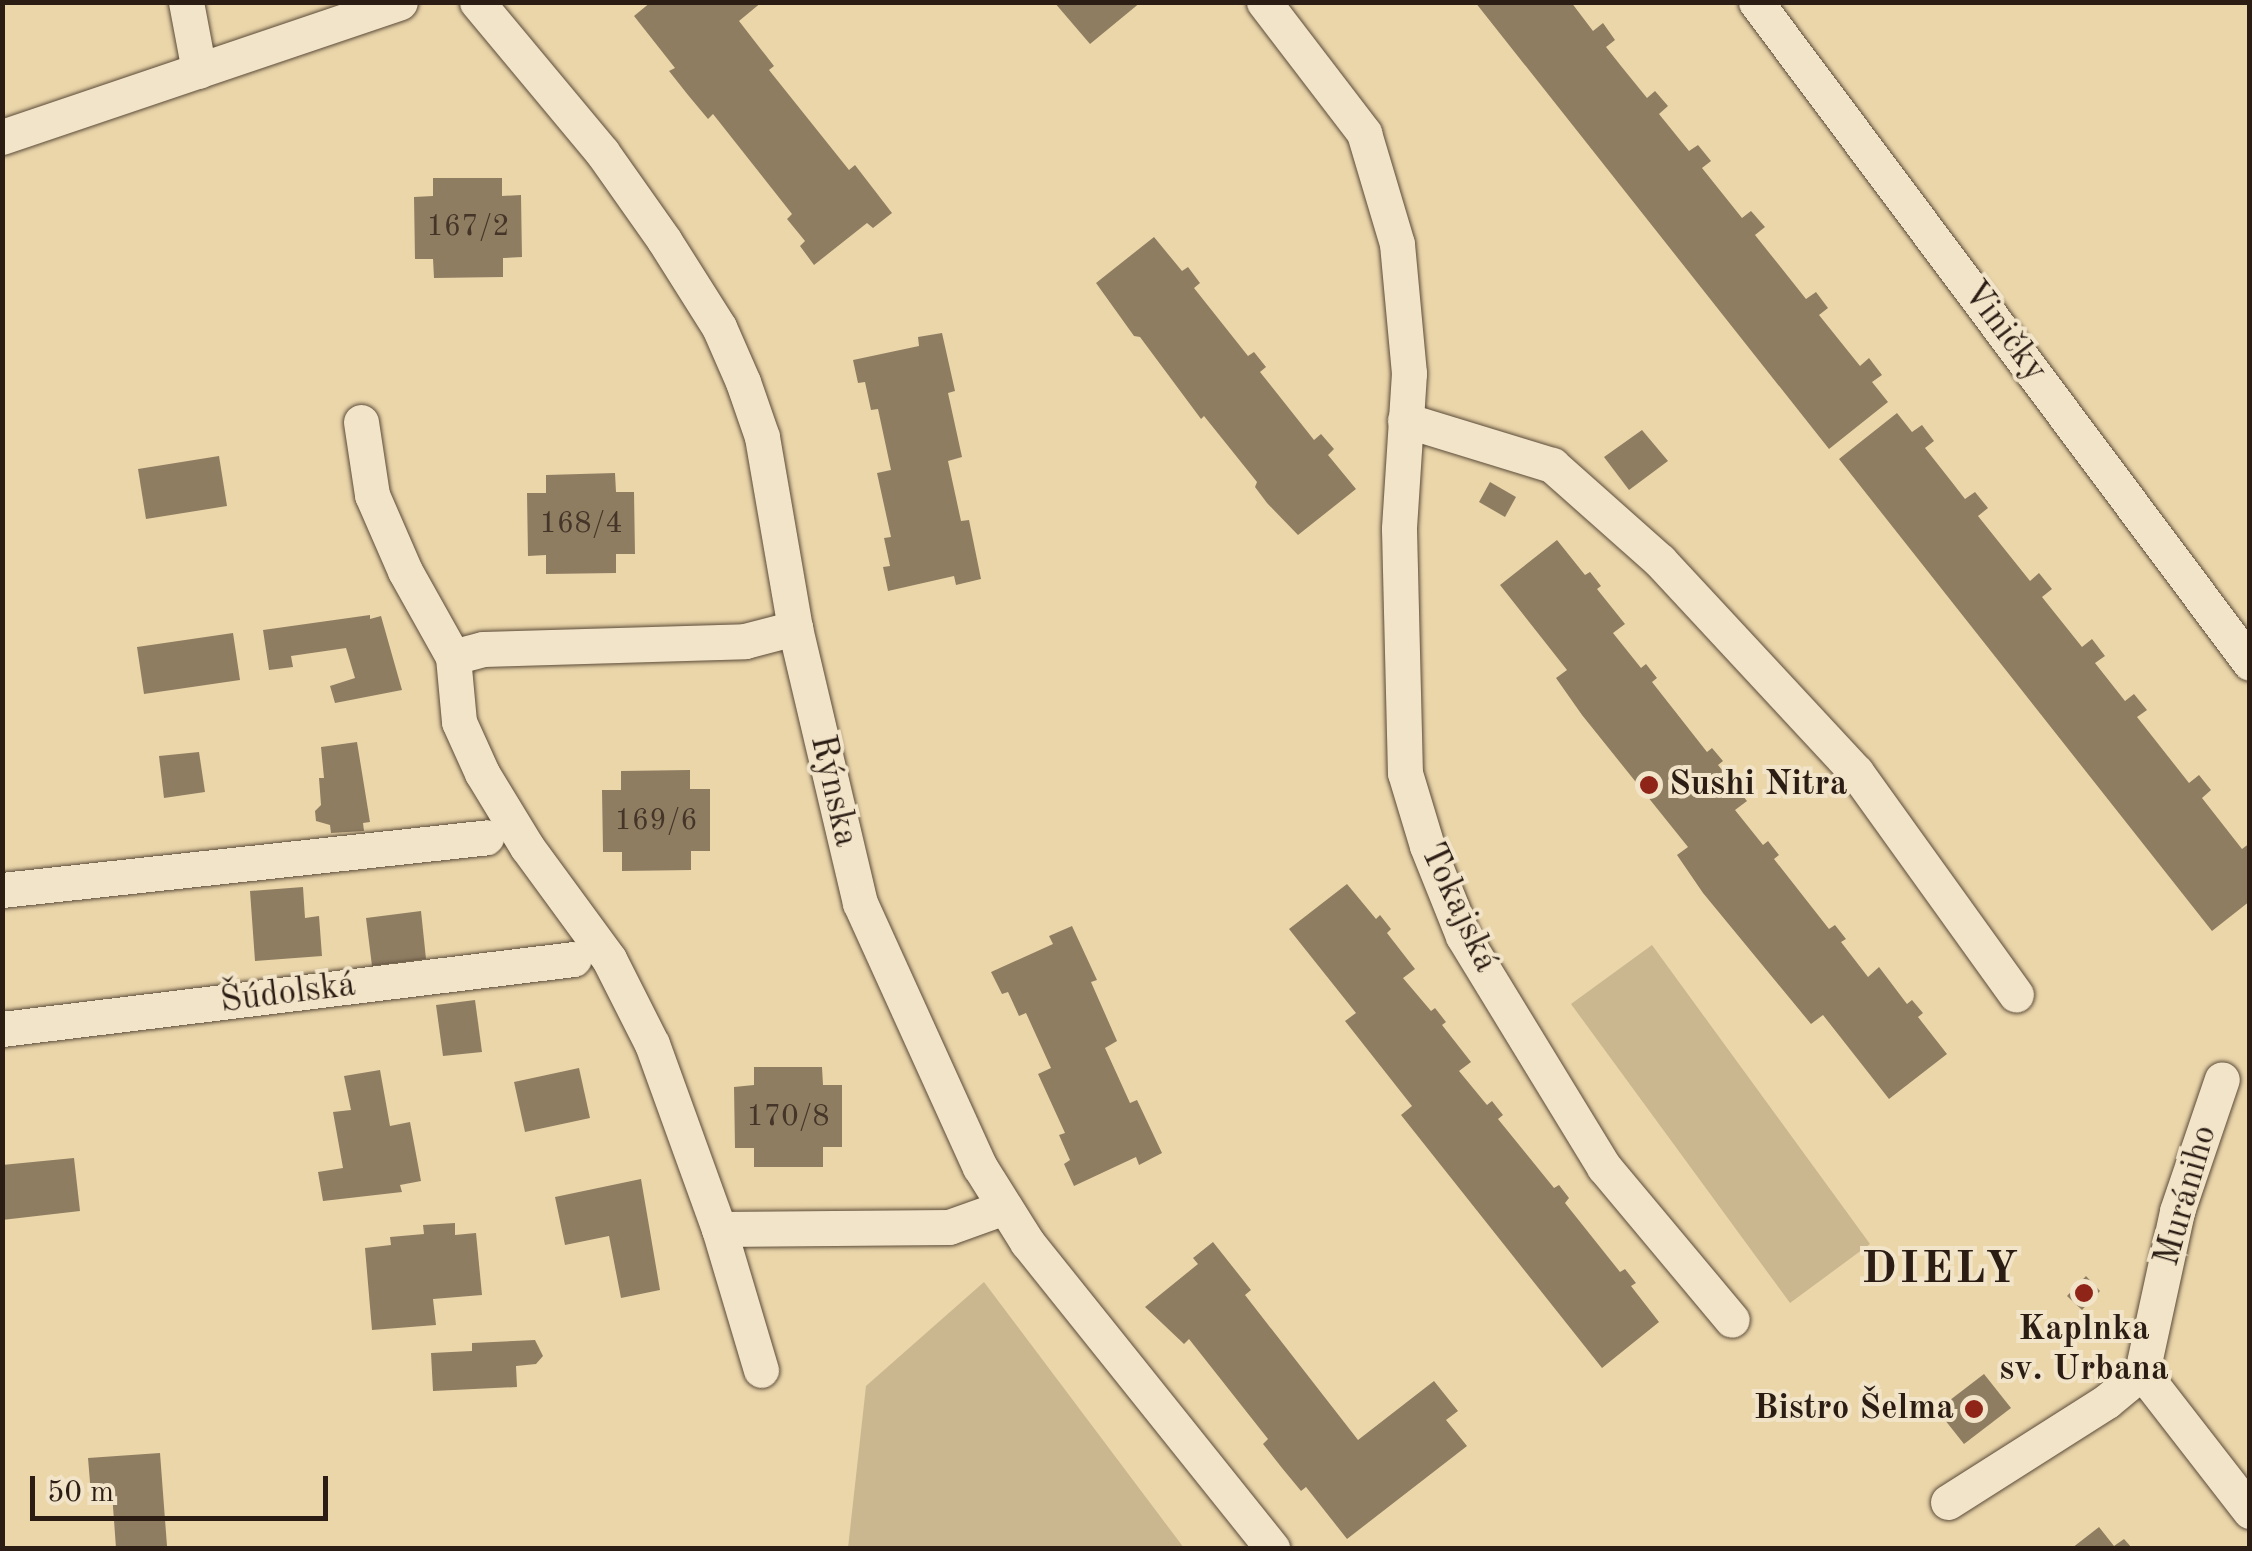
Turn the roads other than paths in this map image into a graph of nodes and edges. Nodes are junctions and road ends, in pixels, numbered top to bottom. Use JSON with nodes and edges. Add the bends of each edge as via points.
{"nodes":[{"id":1,"x":186,"y":2,"type":"edge"},
{"id":2,"x":400,"y":2,"type":"edge"},
{"id":3,"x":476,"y":2,"type":"edge"},
{"id":4,"x":1264,"y":2,"type":"edge"},
{"id":5,"x":1756,"y":2,"type":"edge"},
{"id":6,"x":199,"y":72,"type":"junction"},
{"id":7,"x":2,"y":137,"type":"edge"},
{"id":8,"x":1405,"y":420,"type":"junction"},
{"id":9,"x":361,"y":422,"type":"dead end"},
{"id":10,"x":795,"y":628,"type":"junction"},
{"id":11,"x":453,"y":656,"type":"junction"},
{"id":12,"x":2250,"y":663,"type":"edge"},
{"id":13,"x":486,"y":837,"type":"dead end"},
{"id":14,"x":2,"y":890,"type":"edge"},
{"id":15,"x":574,"y":959,"type":"dead end"},
{"id":16,"x":2016,"y":995,"type":"dead end"},
{"id":17,"x":2,"y":1029,"type":"edge"},
{"id":18,"x":2222,"y":1080,"type":"dead end"},
{"id":19,"x":1004,"y":1208,"type":"junction"},
{"id":20,"x":718,"y":1228,"type":"junction"},
{"id":21,"x":1732,"y":1320,"type":"dead end"},
{"id":22,"x":761,"y":1370,"type":"dead end"},
{"id":23,"x":2142,"y":1372,"type":"junction"},
{"id":24,"x":1948,"y":1502,"type":"dead end"},
{"id":25,"x":2250,"y":1511,"type":"edge"},
{"id":26,"x":1272,"y":1548,"type":"edge"}],
"edges":[{"from":1,"to":6,"type":"street"},
{"from":2,"to":6,"type":"street"},
{"from":3,"to":10,"type":"street","name":"Rýnska","via":[[602,152],[719,328],[762,437]]},
{"from":4,"to":8,"type":"street","name":"Tokajská","via":[[1364,133],[1397,244],[1408,373]]},
{"from":5,"to":12,"type":"street","name":"Viničky"},
{"from":6,"to":7,"type":"street"},
{"from":8,"to":16,"type":"street","via":[[1552,464],[1660,561],[1856,772]]},
{"from":8,"to":21,"type":"street","name":"Tokajská","via":[[1399,528],[1405,773],[1427,846],[1463,936],[1604,1166]]},
{"from":9,"to":11,"type":"street","via":[[372,495]]},
{"from":10,"to":11,"type":"street","via":[[746,641],[483,649]]},
{"from":10,"to":19,"type":"street","name":"Rýnska","via":[[860,903]]},
{"from":11,"to":20,"type":"street","via":[[459,722],[482,773],[609,959],[652,1044]]},
{"from":13,"to":14,"type":"street"},
{"from":15,"to":17,"type":"street","name":"Šúdolská"},
{"from":18,"to":23,"type":"street","name":"Murániho","via":[[2178,1211]]},
{"from":19,"to":20,"type":"street","via":[[949,1226]]},
{"from":19,"to":26,"type":"street","name":"Rýnska"},
{"from":20,"to":22,"type":"street"},
{"from":23,"to":24,"type":"street","via":[[2108,1401]]},
{"from":23,"to":25,"type":"street"}]}
